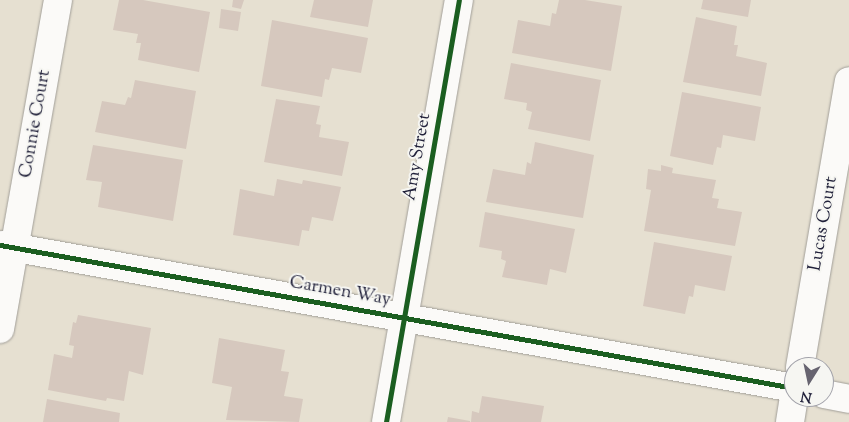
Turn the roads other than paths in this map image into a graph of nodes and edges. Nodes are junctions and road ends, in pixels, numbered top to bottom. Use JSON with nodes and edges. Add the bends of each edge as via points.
{"nodes":[{"id":1,"x":58,"y":0,"type":"edge"},
{"id":2,"x":458,"y":0,"type":"edge"},
{"id":3,"x":849,"y":81,"type":"edge"},
{"id":4,"x":7,"y":246,"type":"edge"},
{"id":5,"x":404,"y":318,"type":"junction"},
{"id":6,"x":0,"y":329,"type":"edge"},
{"id":7,"x":802,"y":357,"type":"edge"},
{"id":8,"x":784,"y":386,"type":"edge"},
{"id":9,"x":834,"y":396,"type":"edge"},
{"id":10,"x":849,"y":399,"type":"edge"},
{"id":11,"x":792,"y":407,"type":"edge"},
{"id":12,"x":386,"y":422,"type":"edge"},
{"id":13,"x":790,"y":422,"type":"edge"}],
"edges":[{"from":1,"to":4,"type":"street","name":"Connie Court"},
{"from":2,"to":5,"type":"street","name":"Amy Street"},
{"from":3,"to":7,"type":"street","name":"Lucas Court"},
{"from":4,"to":5,"type":"street","name":"Carmen Way"},
{"from":4,"to":6,"type":"street","name":"Connie Court"},
{"from":5,"to":8,"type":"street","name":"Carmen Way"},
{"from":5,"to":12,"type":"street","name":"Amy Street"},
{"from":9,"to":10,"type":"street"},
{"from":11,"to":13,"type":"street"}]}
